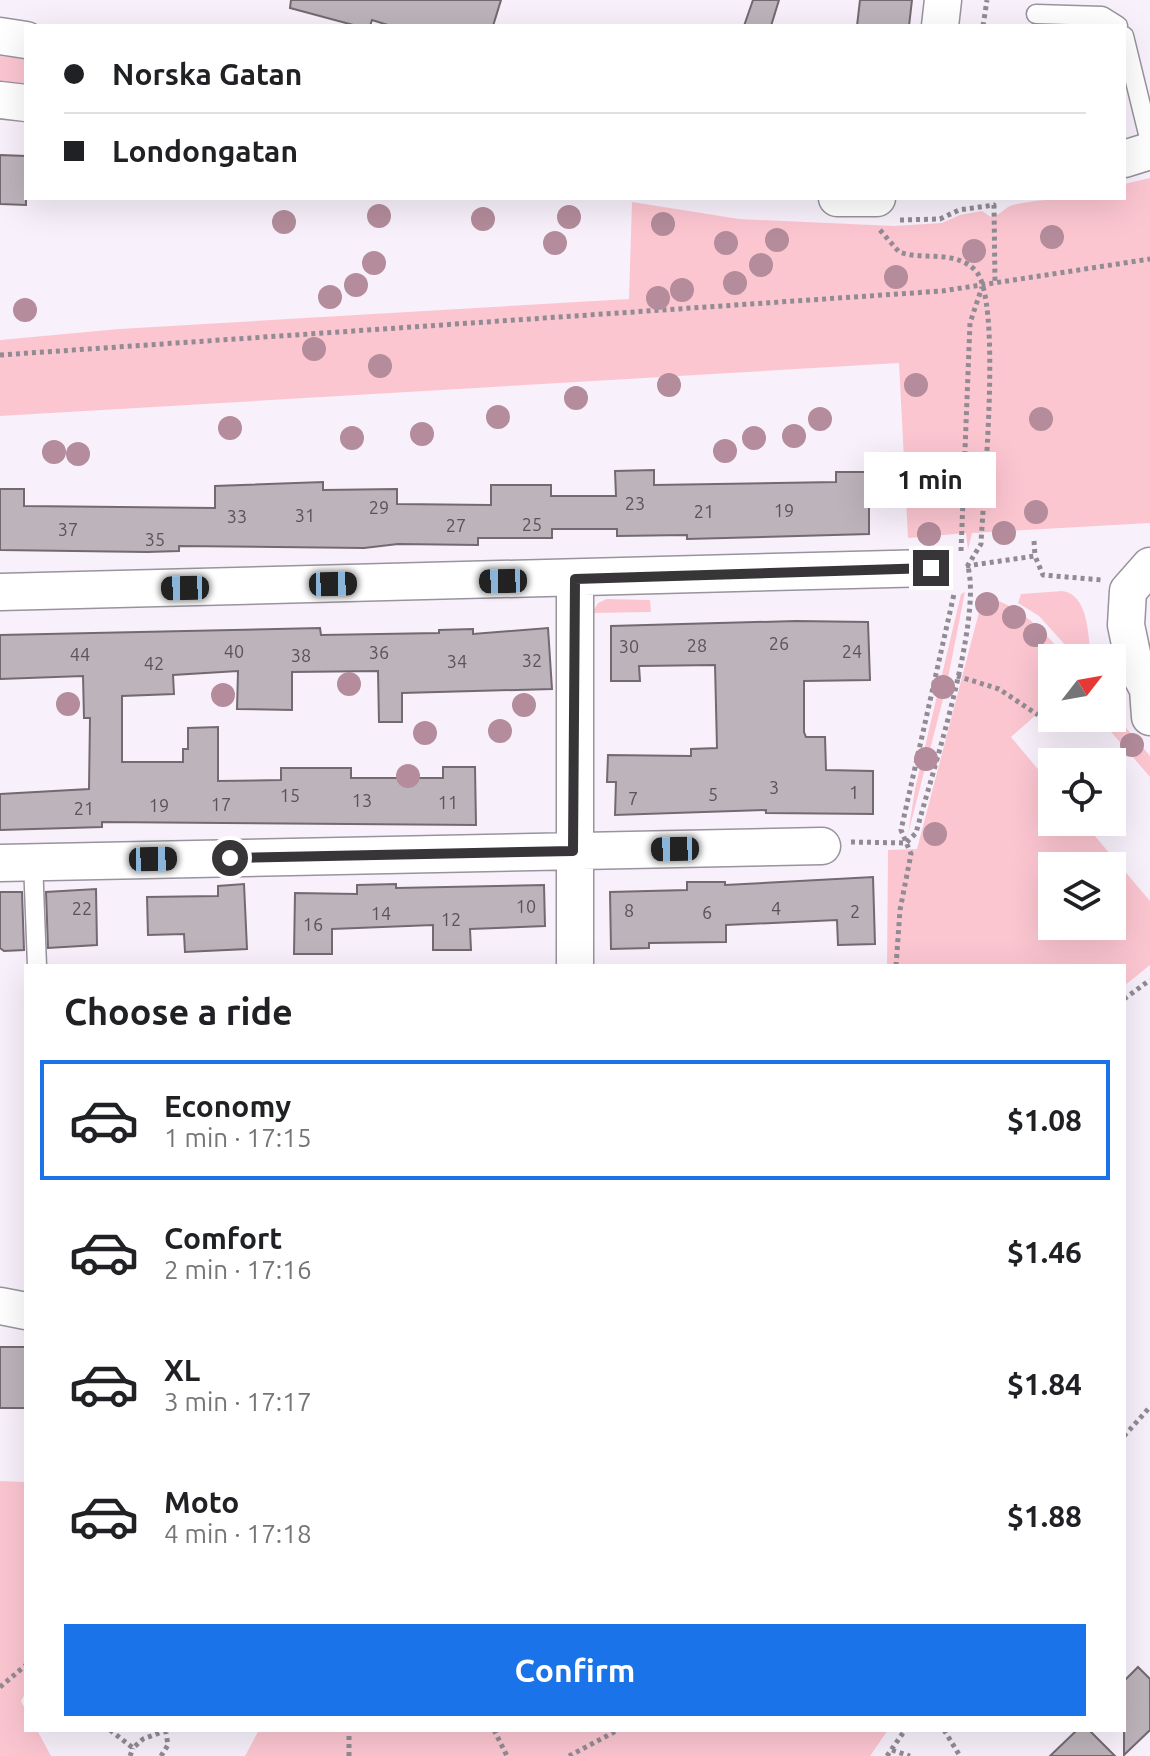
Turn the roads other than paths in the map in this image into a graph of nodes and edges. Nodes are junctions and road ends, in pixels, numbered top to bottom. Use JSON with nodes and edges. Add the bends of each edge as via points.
{"nodes":[{"id":1,"x":943,"y":0,"type":"edge"},
{"id":2,"x":1036,"y":14,"type":"dead end"},
{"id":3,"x":940,"y":24,"type":"edge"},
{"id":4,"x":1115,"y":24,"type":"edge"},
{"id":5,"x":0,"y":36,"type":"edge"},
{"id":6,"x":24,"y":40,"type":"edge"},
{"id":7,"x":1126,"y":44,"type":"edge"},
{"id":8,"x":0,"y":100,"type":"edge"},
{"id":9,"x":24,"y":103,"type":"edge"},
{"id":10,"x":1150,"y":142,"type":"edge"},
{"id":11,"x":1150,"y":151,"type":"edge"},
{"id":12,"x":1126,"y":158,"type":"edge"},
{"id":13,"x":846,"y":200,"type":"edge"},
{"id":14,"x":875,"y":206,"type":"edge"},
{"id":15,"x":931,"y":568,"type":"dead end"},
{"id":16,"x":1139,"y":578,"type":"edge"},
{"id":17,"x":575,"y":579,"type":"junction"},
{"id":18,"x":0,"y":592,"type":"edge"},
{"id":19,"x":1150,"y":717,"type":"edge"},
{"id":20,"x":822,"y":846,"type":"road end"},
{"id":21,"x":573,"y":851,"type":"junction"},
{"id":22,"x":17,"y":862,"type":"edge"},
{"id":23,"x":37,"y":964,"type":"edge"},
{"id":24,"x":575,"y":964,"type":"edge"},
{"id":25,"x":0,"y":1306,"type":"edge"},
{"id":26,"x":24,"y":1311,"type":"edge"}],
"edges":[{"from":1,"to":3,"type":"street"},
{"from":2,"to":4,"type":"lane","via":[[1102,16]]},
{"from":5,"to":6,"type":"street"},
{"from":7,"to":10,"type":"lane"},
{"from":8,"to":9,"type":"street"},
{"from":11,"to":12,"type":"street"},
{"from":13,"to":14,"type":"street"},
{"from":15,"to":17,"type":"street"},
{"from":16,"to":19,"type":"street","via":[[1126,625],[1134,663],[1148,689]]},
{"from":17,"to":18,"type":"street"},
{"from":17,"to":21,"type":"street"},
{"from":20,"to":21,"type":"street"},
{"from":21,"to":22,"type":"street"},
{"from":21,"to":24,"type":"street"},
{"from":22,"to":23,"type":"lane"},
{"from":25,"to":26,"type":"street"}]}
